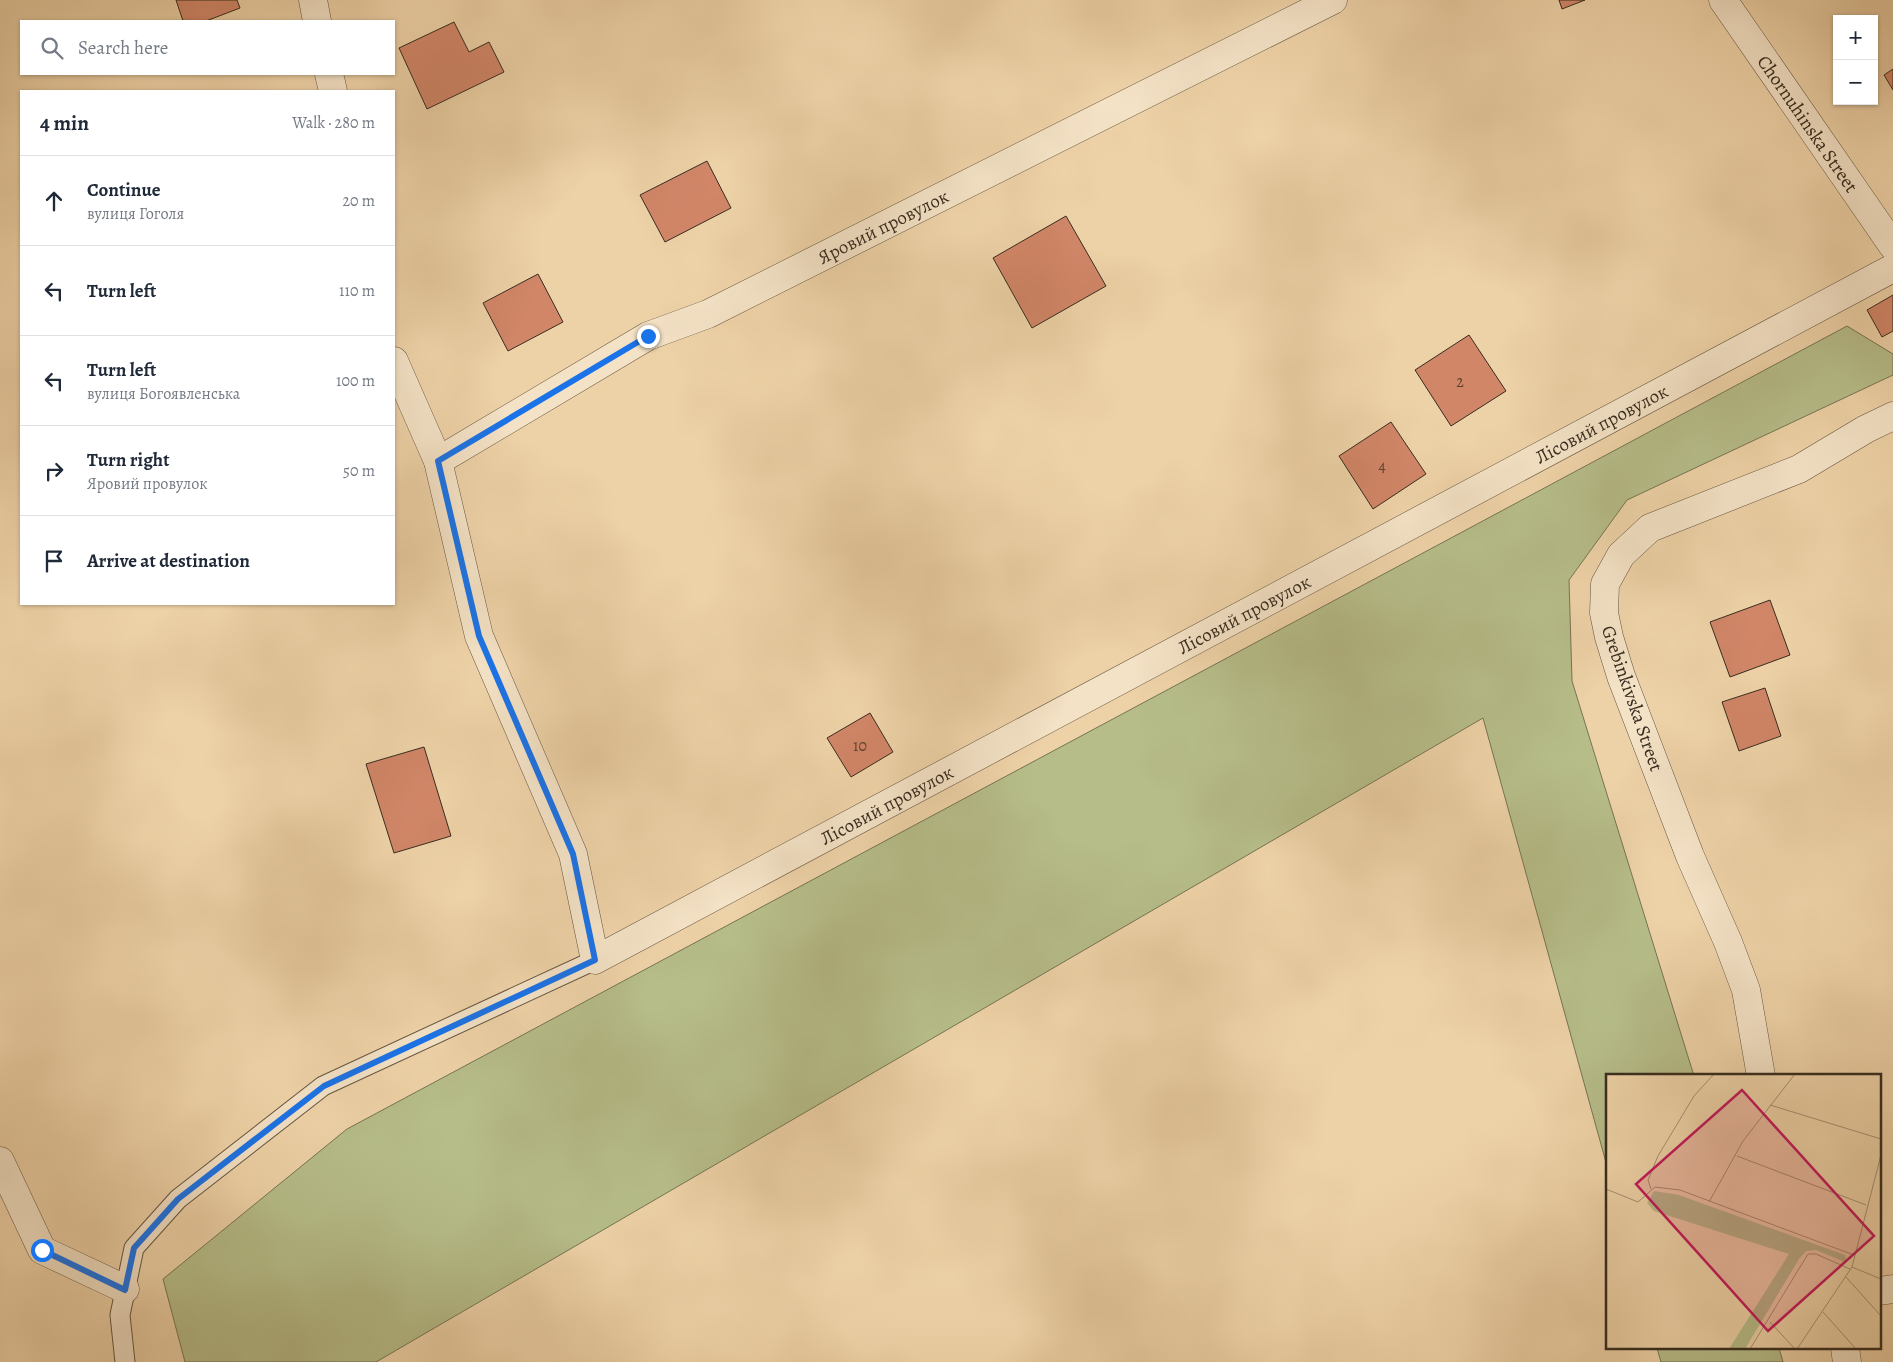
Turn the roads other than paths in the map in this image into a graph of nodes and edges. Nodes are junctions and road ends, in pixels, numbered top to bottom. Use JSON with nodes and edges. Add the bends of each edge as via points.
{"nodes":[{"id":1,"x":313,"y":0,"type":"edge"},
{"id":2,"x":1333,"y":0,"type":"edge"},
{"id":3,"x":1723,"y":0,"type":"edge"},
{"id":4,"x":318,"y":20,"type":"edge"},
{"id":5,"x":329,"y":75,"type":"edge"},
{"id":6,"x":333,"y":90,"type":"edge"},
{"id":7,"x":1893,"y":246,"type":"edge"},
{"id":8,"x":1893,"y":268,"type":"edge"},
{"id":9,"x":395,"y":363,"type":"edge"},
{"id":10,"x":1893,"y":416,"type":"edge"},
{"id":11,"x":438,"y":461,"type":"junction"},
{"id":12,"x":595,"y":960,"type":"junction"},
{"id":13,"x":1761,"y":1074,"type":"edge"},
{"id":14,"x":0,"y":1161,"type":"edge"},
{"id":15,"x":1893,"y":1289,"type":"edge"},
{"id":16,"x":125,"y":1290,"type":"junction"},
{"id":17,"x":1880,"y":1291,"type":"edge"},
{"id":18,"x":126,"y":1362,"type":"edge"}],
"edges":[{"from":1,"to":4,"type":"street"},
{"from":2,"to":11,"type":"street","name":"Яровий провулок","via":[[708,314],[648,336]]},
{"from":3,"to":7,"type":"street","name":"Chornuhinska Street"},
{"from":5,"to":6,"type":"street"},
{"from":8,"to":12,"type":"street","name":"Лісовий провулок"},
{"from":9,"to":11,"type":"street"},
{"from":10,"to":13,"type":"street","name":"Grebinkivska Street","via":[[1799,469],[1650,528],[1620,555],[1605,584],[1604,612],[1621,676],[1746,990]]},
{"from":11,"to":12,"type":"street","via":[[479,636],[573,854]]},
{"from":12,"to":16,"type":"lane","via":[[324,1086],[178,1199],[134,1248]]},
{"from":14,"to":16,"type":"street","via":[[42,1250]]},
{"from":15,"to":17,"type":"street"},
{"from":16,"to":18,"type":"lane","via":[[120,1315]]}]}
